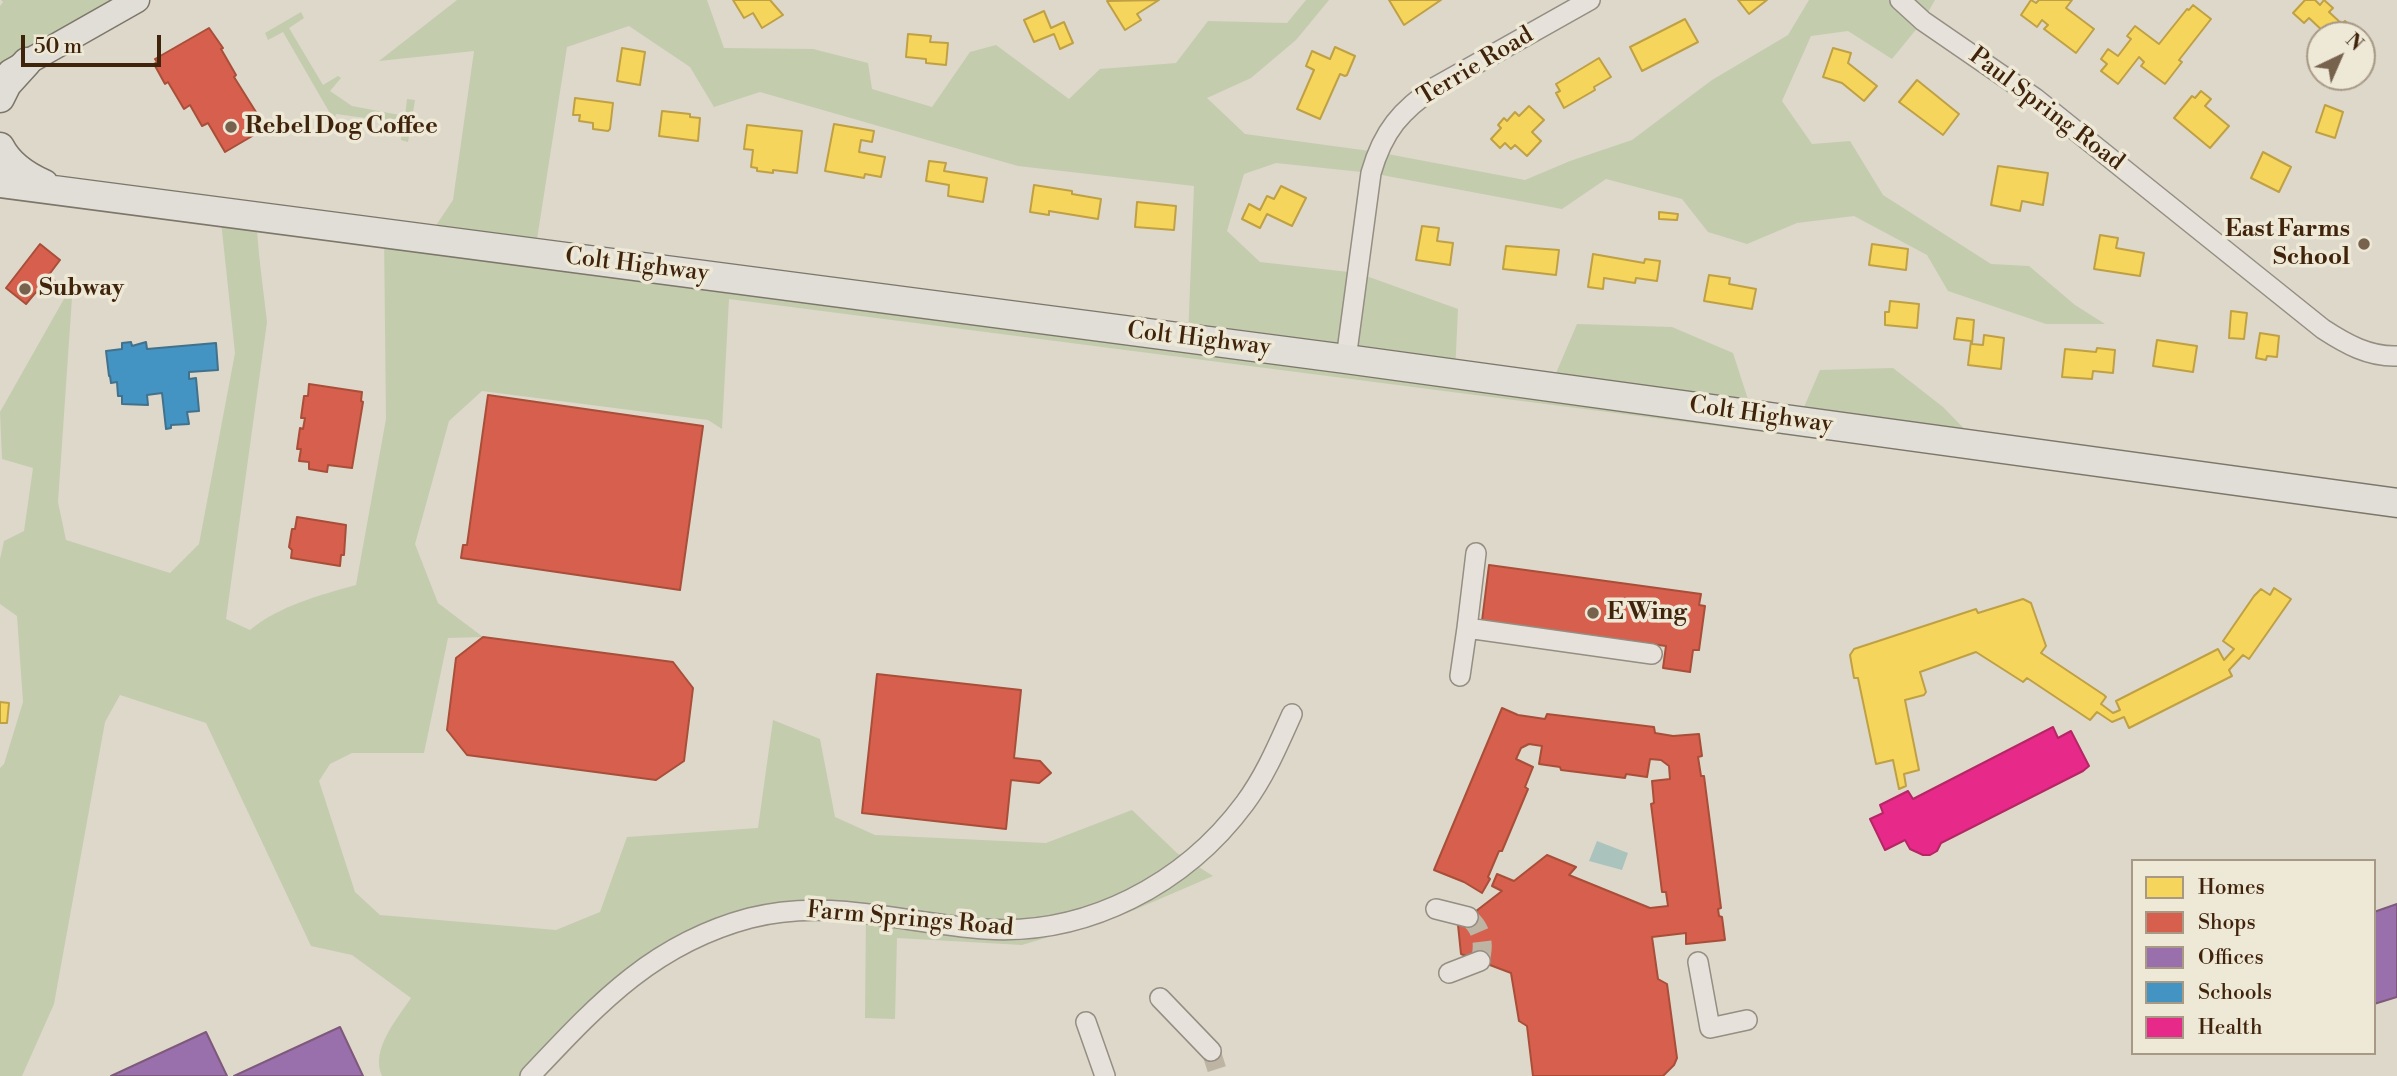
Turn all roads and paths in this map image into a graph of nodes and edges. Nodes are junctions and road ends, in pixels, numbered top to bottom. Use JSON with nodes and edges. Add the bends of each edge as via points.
{"nodes":[{"id":1,"x":137,"y":0,"type":"edge"},
{"id":2,"x":1590,"y":0,"type":"edge"},
{"id":3,"x":1900,"y":0,"type":"edge"},
{"id":4,"x":27,"y":62,"type":"junction"},
{"id":5,"x":0,"y":78,"type":"edge"},
{"id":6,"x":0,"y":98,"type":"edge"},
{"id":7,"x":0,"y":147,"type":"edge"},
{"id":8,"x":0,"y":183,"type":"edge"},
{"id":9,"x":59,"y":191,"type":"junction"},
{"id":10,"x":2397,"y":356,"type":"edge"},
{"id":11,"x":1346,"y":359,"type":"junction"},
{"id":12,"x":2397,"y":503,"type":"edge"},
{"id":13,"x":1476,"y":553,"type":"dead end"},
{"id":14,"x":1467,"y":628,"type":"junction"},
{"id":15,"x":1652,"y":654,"type":"dead end"},
{"id":16,"x":1460,"y":676,"type":"dead end"},
{"id":17,"x":1292,"y":714,"type":"dead end"},
{"id":18,"x":1436,"y":909,"type":"dead end"},
{"id":19,"x":1468,"y":917,"type":"dead end"},
{"id":20,"x":1480,"y":961,"type":"dead end"},
{"id":21,"x":1698,"y":962,"type":"dead end"},
{"id":22,"x":1449,"y":973,"type":"dead end"},
{"id":23,"x":1160,"y":998,"type":"dead end"},
{"id":24,"x":1747,"y":1020,"type":"dead end"},
{"id":25,"x":1086,"y":1022,"type":"dead end"},
{"id":26,"x":1211,"y":1051,"type":"tunnel mouth"},
{"id":27,"x":530,"y":1076,"type":"edge"},
{"id":28,"x":1105,"y":1076,"type":"edge"}],
"edges":[{"from":1,"to":4,"type":"main road"},
{"from":2,"to":11,"type":"street","name":"Terrie Road","via":[[1437,86],[1386,133],[1371,173]]},
{"from":3,"to":10,"type":"street","name":"Paul Spring Road","via":[[2035,98],[2323,329],[2365,352]]},
{"from":4,"to":5,"type":"main road"},
{"from":4,"to":6,"type":"highway"},
{"from":7,"to":9,"type":"highway","via":[[15,167]]},
{"from":8,"to":9,"type":"highway","name":"Colt Highway"},
{"from":9,"to":11,"type":"highway","name":"Colt Highway"},
{"from":11,"to":12,"type":"highway","name":"Colt Highway"},
{"from":13,"to":14,"type":"street"},
{"from":14,"to":15,"type":"street"},
{"from":14,"to":16,"type":"street"},
{"from":17,"to":27,"type":"street","name":"Farm Springs Road","via":[[1269,764],[1227,827],[1181,870],[1107,911],[1020,930],[835,910],[750,918],[694,939],[637,971]]},
{"from":18,"to":19,"type":"street"},
{"from":20,"to":22,"type":"street"},
{"from":21,"to":24,"type":"street","via":[[1710,1028]]},
{"from":23,"to":26,"type":"street"},
{"from":25,"to":28,"type":"street"}]}
